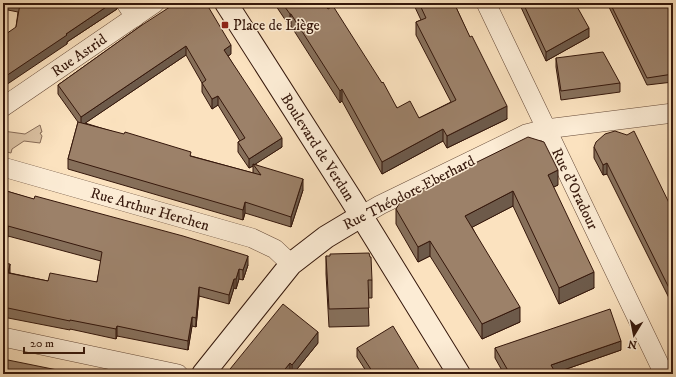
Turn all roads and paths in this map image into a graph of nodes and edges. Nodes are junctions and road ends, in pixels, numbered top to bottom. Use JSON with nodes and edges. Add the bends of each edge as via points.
{"nodes":[{"id":1,"x":155,"y":3,"type":"edge"},
{"id":2,"x":226,"y":3,"type":"edge"},
{"id":3,"x":486,"y":3,"type":"edge"},
{"id":4,"x":131,"y":10,"type":"edge"},
{"id":5,"x":3,"y":107,"type":"edge"},
{"id":6,"x":673,"y":113,"type":"edge"},
{"id":7,"x":546,"y":129,"type":"junction"},
{"id":8,"x":3,"y":167,"type":"edge"},
{"id":9,"x":361,"y":216,"type":"junction"},
{"id":10,"x":291,"y":264,"type":"junction"},
{"id":11,"x":3,"y":337,"type":"edge"},
{"id":12,"x":178,"y":374,"type":"edge"},
{"id":13,"x":203,"y":374,"type":"edge"},
{"id":14,"x":459,"y":374,"type":"edge"},
{"id":15,"x":664,"y":374,"type":"edge"}],
"edges":[{"from":1,"to":4,"type":"street","name":"Rue Astrid"},
{"from":2,"to":9,"type":"street","name":"Boulevard de Verdun"},
{"from":3,"to":7,"type":"street","name":"Rue d'Oradour"},
{"from":4,"to":5,"type":"street","name":"Rue Astrid"},
{"from":6,"to":7,"type":"street","name":"Rue Théodore Eberhard"},
{"from":7,"to":9,"type":"street","name":"Rue Théodore Eberhard","via":[[526,134]]},
{"from":7,"to":15,"type":"street","name":"Rue d'Oradour"},
{"from":8,"to":10,"type":"street","name":"Rue Arthur Herchen","via":[[252,238],[275,250]]},
{"from":9,"to":10,"type":"street","name":"Rue Théodore Eberhard","via":[[326,237]]},
{"from":9,"to":14,"type":"street","name":"Boulevard de Verdun"},
{"from":10,"to":13,"type":"street","name":"Rue Théodore Eberhard"},
{"from":11,"to":12,"type":"street"}]}
